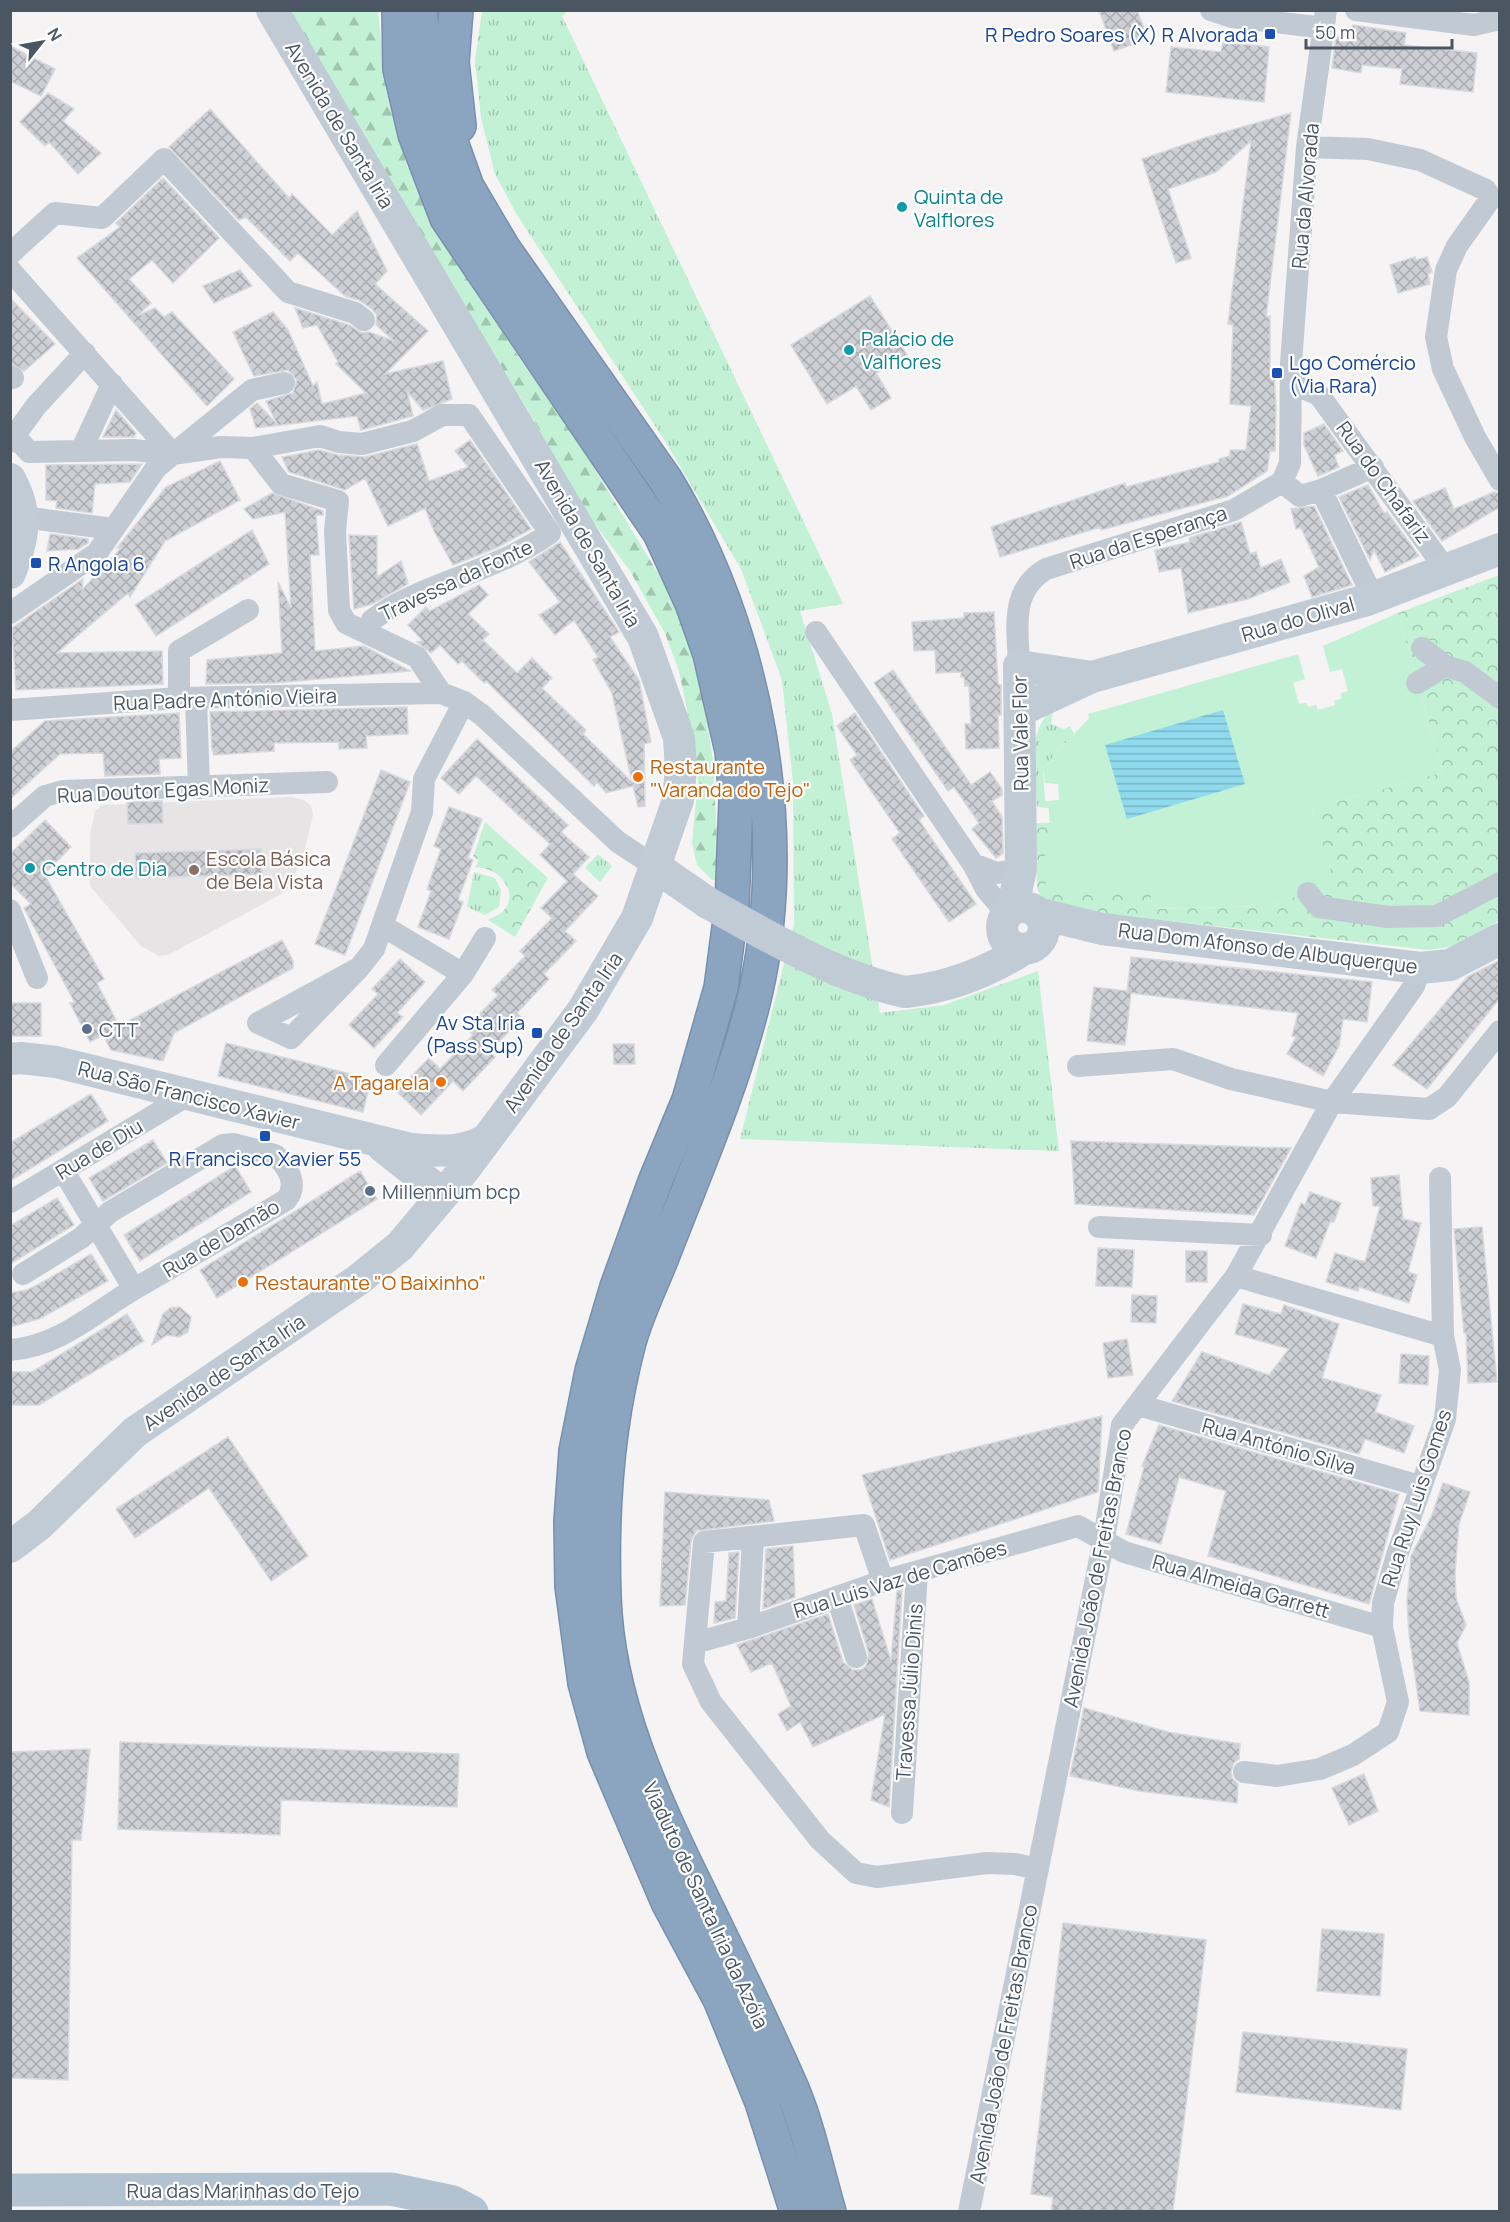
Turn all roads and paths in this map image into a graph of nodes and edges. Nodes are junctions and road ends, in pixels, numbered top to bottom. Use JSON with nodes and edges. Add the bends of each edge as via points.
{"nodes":[{"id":1,"x":272,"y":10,"type":"edge"},
{"id":2,"x":399,"y":10,"type":"edge"},
{"id":3,"x":420,"y":10,"type":"edge"},
{"id":4,"x":456,"y":10,"type":"edge"},
{"id":5,"x":1211,"y":10,"type":"edge"},
{"id":6,"x":1356,"y":10,"type":"edge"},
{"id":7,"x":1326,"y":19,"type":"edge"},
{"id":8,"x":1500,"y":19,"type":"edge"},
{"id":9,"x":1307,"y":147,"type":"junction"},
{"id":10,"x":467,"y":187,"type":"junction"},
{"id":11,"x":10,"y":254,"type":"edge"},
{"id":12,"x":10,"y":270,"type":"edge"},
{"id":13,"x":364,"y":320,"type":"dead end"},
{"id":14,"x":85,"y":353,"type":"junction"},
{"id":15,"x":284,"y":383,"type":"dead end"},
{"id":16,"x":1291,"y":383,"type":"junction"},
{"id":17,"x":112,"y":384,"type":"junction"},
{"id":18,"x":13,"y":439,"type":"edge"},
{"id":19,"x":253,"y":448,"type":"junction"},
{"id":20,"x":81,"y":451,"type":"junction"},
{"id":21,"x":173,"y":454,"type":"junction"},
{"id":22,"x":1373,"y":467,"type":"junction"},
{"id":23,"x":1286,"y":472,"type":"junction"},
{"id":24,"x":10,"y":478,"type":"edge"},
{"id":25,"x":1500,"y":480,"type":"edge"},
{"id":26,"x":1321,"y":490,"type":"junction"},
{"id":27,"x":23,"y":517,"type":"junction"},
{"id":28,"x":113,"y":529,"type":"junction"},
{"id":29,"x":1500,"y":549,"type":"edge"},
{"id":30,"x":1447,"y":571,"type":"junction"},
{"id":31,"x":10,"y":573,"type":"edge"},
{"id":32,"x":1020,"y":597,"type":"joint"},
{"id":33,"x":1373,"y":597,"type":"junction"},
{"id":34,"x":248,"y":610,"type":"dead end"},
{"id":35,"x":10,"y":613,"type":"edge"},
{"id":36,"x":816,"y":632,"type":"dead end"},
{"id":37,"x":369,"y":633,"type":"junction"},
{"id":38,"x":1422,"y":648,"type":"dead end"},
{"id":39,"x":1019,"y":666,"type":"junction"},
{"id":40,"x":1445,"y":666,"type":"junction"},
{"id":41,"x":1092,"y":677,"type":"junction"},
{"id":42,"x":1418,"y":683,"type":"dead end"},
{"id":43,"x":441,"y":693,"type":"junction"},
{"id":44,"x":188,"y":698,"type":"junction"},
{"id":45,"x":1500,"y":698,"type":"edge"},
{"id":46,"x":464,"y":702,"type":"junction"},
{"id":47,"x":10,"y":710,"type":"edge"},
{"id":48,"x":1021,"y":710,"type":"junction"},
{"id":49,"x":327,"y":782,"type":"dead end"},
{"id":50,"x":199,"y":788,"type":"junction"},
{"id":51,"x":10,"y":827,"type":"edge"},
{"id":52,"x":974,"y":864,"type":"junction"},
{"id":53,"x":656,"y":867,"type":"junction"},
{"id":54,"x":1021,"y":869,"type":"junction"},
{"id":55,"x":1500,"y":884,"type":"edge"},
{"id":56,"x":1308,"y":893,"type":"dead end"},
{"id":57,"x":10,"y":910,"type":"edge"},
{"id":58,"x":1021,"y":924,"type":"junction"},
{"id":59,"x":383,"y":926,"type":"junction"},
{"id":60,"x":485,"y":938,"type":"dead end"},
{"id":61,"x":1500,"y":939,"type":"edge"},
{"id":62,"x":359,"y":968,"type":"dead end"},
{"id":63,"x":1420,"y":968,"type":"junction"},
{"id":64,"x":463,"y":974,"type":"junction"},
{"id":65,"x":37,"y":978,"type":"dead end"},
{"id":66,"x":1500,"y":1031,"type":"edge"},
{"id":67,"x":10,"y":1059,"type":"edge"},
{"id":68,"x":386,"y":1065,"type":"dead end"},
{"id":69,"x":1078,"y":1066,"type":"dead end"},
{"id":70,"x":188,"y":1095,"type":"junction"},
{"id":71,"x":1332,"y":1102,"type":"junction"},
{"id":72,"x":487,"y":1139,"type":"junction"},
{"id":73,"x":406,"y":1154,"type":"junction"},
{"id":74,"x":63,"y":1170,"type":"junction"},
{"id":75,"x":1440,"y":1178,"type":"dead end"},
{"id":76,"x":448,"y":1190,"type":"junction"},
{"id":77,"x":10,"y":1202,"type":"edge"},
{"id":78,"x":94,"y":1224,"type":"junction"},
{"id":79,"x":1099,"y":1227,"type":"dead end"},
{"id":80,"x":413,"y":1233,"type":"junction"},
{"id":81,"x":1261,"y":1235,"type":"junction"},
{"id":82,"x":23,"y":1274,"type":"dead end"},
{"id":83,"x":1236,"y":1276,"type":"junction"},
{"id":84,"x":134,"y":1289,"type":"junction"},
{"id":85,"x":1443,"y":1336,"type":"junction"},
{"id":86,"x":10,"y":1350,"type":"edge"},
{"id":87,"x":1138,"y":1405,"type":"junction"},
{"id":88,"x":1420,"y":1486,"type":"junction"},
{"id":89,"x":586,"y":1522,"type":"junction"},
{"id":90,"x":753,"y":1538,"type":"junction"},
{"id":91,"x":1104,"y":1539,"type":"junction"},
{"id":92,"x":10,"y":1547,"type":"edge"},
{"id":93,"x":916,"y":1572,"type":"junction"},
{"id":94,"x":883,"y":1581,"type":"junction"},
{"id":95,"x":837,"y":1597,"type":"junction"},
{"id":96,"x":1382,"y":1627,"type":"junction"},
{"id":97,"x":748,"y":1628,"type":"junction"},
{"id":98,"x":694,"y":1643,"type":"junction"},
{"id":99,"x":855,"y":1657,"type":"dead end"},
{"id":100,"x":1244,"y":1772,"type":"dead end"},
{"id":101,"x":902,"y":1813,"type":"dead end"},
{"id":102,"x":1038,"y":1869,"type":"junction"},
{"id":103,"x":10,"y":2190,"type":"edge"},
{"id":104,"x":472,"y":2211,"type":"edge"},
{"id":105,"x":797,"y":2211,"type":"edge"},
{"id":106,"x":829,"y":2211,"type":"edge"},
{"id":107,"x":969,"y":2211,"type":"edge"}],
"edges":[{"from":1,"to":53,"type":"main road","name":"Avenida de Santa Iria","via":[[643,637],[675,723],[681,754],[678,800]]},
{"from":2,"to":89,"type":"highway","via":[[400,69],[415,134],[447,218],[660,533],[689,594],[710,654],[732,751],[736,800],[732,905],[722,988],[689,1100],[628,1256],[592,1371],[576,1451]]},
{"from":3,"to":10,"type":"highway","via":[[426,72]]},
{"from":4,"to":10,"type":"highway","via":[[452,62]]},
{"from":5,"to":7,"type":"street","via":[[1232,17]]},
{"from":6,"to":8,"type":"street","via":[[1474,25]]},
{"from":7,"to":9,"type":"street","name":"Rua da Alvorada"},
{"from":9,"to":16,"type":"street","name":"Rua da Alvorada"},
{"from":9,"to":25,"type":"street","via":[[1368,149],[1420,160],[1486,190],[1491,198],[1457,246],[1446,270],[1436,337],[1443,369]]},
{"from":10,"to":89,"type":"highway","via":[[503,248],[665,479],[705,551],[742,656],[765,785],[770,889],[760,977],[725,1094],[630,1339]]},
{"from":11,"to":13,"type":"street","via":[[55,213],[102,218],[164,159],[288,292],[355,313]]},
{"from":12,"to":14,"type":"street"},
{"from":14,"to":17,"type":"street"},
{"from":14,"to":18,"type":"street","via":[[36,406]]},
{"from":15,"to":21,"type":"street","via":[[252,390]]},
{"from":16,"to":22,"type":"street","name":"Rua do Chafariz","via":[[1319,395]]},
{"from":16,"to":23,"type":"street","name":"Rua da Alvorada"},
{"from":17,"to":20,"type":"street"},
{"from":17,"to":21,"type":"street"},
{"from":18,"to":20,"type":"street","via":[[29,452]]},
{"from":19,"to":21,"type":"street","via":[[221,447]]},
{"from":19,"to":37,"type":"street","via":[[281,484],[338,501],[335,531],[339,610],[346,623]]},
{"from":19,"to":37,"type":"street","name":"Travessa da Fonte","via":[[320,436],[362,444],[413,431],[442,415],[469,415],[550,534],[492,566],[389,607],[372,620]]},
{"from":20,"to":21,"type":"street"},
{"from":21,"to":28,"type":"street","via":[[156,468]]},
{"from":22,"to":26,"type":"street"},
{"from":22,"to":30,"type":"street","name":"Rua do Chafariz"},
{"from":23,"to":26,"type":"street","via":[[1300,496]]},
{"from":23,"to":32,"type":"street","name":"Rua da Esperança","via":[[1234,510],[1046,569],[1034,576]]},
{"from":24,"to":27,"type":"main road"},
{"from":26,"to":33,"type":"street"},
{"from":27,"to":28,"type":"street"},
{"from":27,"to":31,"type":"main road","via":[[23,536]]},
{"from":28,"to":35,"type":"street","via":[[97,553]]},
{"from":29,"to":30,"type":"main road","name":"Rua do Olival"},
{"from":30,"to":33,"type":"main road","name":"Rua do Olival"},
{"from":32,"to":39,"type":"street","name":"Rua Vale Flor"},
{"from":33,"to":41,"type":"main road","name":"Rua do Olival"},
{"from":34,"to":44,"type":"street","via":[[179,651]]},
{"from":36,"to":52,"type":"street"},
{"from":37,"to":43,"type":"street","via":[[417,657]]},
{"from":38,"to":40,"type":"street"},
{"from":39,"to":41,"type":"main road","name":"Rua do Olival"},
{"from":39,"to":48,"type":"main road","name":"Rua Vale Flor"},
{"from":40,"to":42,"type":"street"},
{"from":40,"to":45,"type":"street","via":[[1465,672]]},
{"from":41,"to":48,"type":"main road","name":"Rua do Olival"},
{"from":43,"to":44,"type":"street","name":"Rua Padre António Vieira"},
{"from":43,"to":46,"type":"street"},
{"from":44,"to":47,"type":"street","name":"Rua Padre António Vieira"},
{"from":44,"to":50,"type":"street"},
{"from":46,"to":53,"type":"street","via":[[618,842]]},
{"from":46,"to":59,"type":"street","via":[[424,779],[422,812]]},
{"from":48,"to":54,"type":"main road","name":"Rua Vale Flor"},
{"from":49,"to":50,"type":"street","name":"Rua Doutor Egas Moniz"},
{"from":50,"to":51,"type":"street","name":"Rua Doutor Egas Moniz","via":[[63,791],[45,796]]},
{"from":52,"to":54,"type":"street","via":[[997,873]]},
{"from":52,"to":58,"type":"street","via":[[986,889]]},
{"from":53,"to":58,"type":"main road","bridge":true,"via":[[708,903],[778,942],[866,984],[905,992],[960,979]]},
{"from":53,"to":72,"type":"main road","name":"Avenida de Santa Iria","via":[[637,918],[602,981]]},
{"from":54,"to":58,"type":"main road","name":"Rua Vale Flor"},
{"from":55,"to":56,"type":"street","via":[[1437,916],[1388,917],[1319,907]]},
{"from":57,"to":65,"type":"street"},
{"from":58,"to":63,"type":"main road","name":"Rua Dom Afonso de Albuquerque","via":[[1102,929]]},
{"from":59,"to":62,"type":"street","via":[[374,949]]},
{"from":59,"to":64,"type":"street"},
{"from":60,"to":64,"type":"street"},
{"from":61,"to":63,"type":"main road","name":"Rua Dom Afonso de Albuquerque","via":[[1450,965]]},
{"from":63,"to":71,"type":"street","name":"Avenida João de Freitas Branco","via":[[1414,986]]},
{"from":64,"to":68,"type":"street"},
{"from":66,"to":71,"type":"street","via":[[1447,1097],[1429,1109]]},
{"from":67,"to":70,"type":"main road","name":"Rua São Francisco Xavier","via":[[56,1062]]},
{"from":69,"to":71,"type":"street","via":[[1173,1059],[1231,1079]]},
{"from":70,"to":73,"type":"main road","name":"Rua São Francisco Xavier","via":[[368,1137]]},
{"from":70,"to":74,"type":"street","name":"Rua de Diu"},
{"from":71,"to":81,"type":"street","name":"Avenida João de Freitas Branco"},
{"from":72,"to":73,"type":"main road","name":"Rua São Francisco Xavier","via":[[472,1148],[451,1152]]},
{"from":72,"to":76,"type":"main road","name":"Avenida de Santa Iria"},
{"from":73,"to":76,"type":"main road","name":"Rua São Francisco Xavier","via":[[438,1167]]},
{"from":73,"to":80,"type":"main road","via":[[417,1214]]},
{"from":74,"to":77,"type":"street","name":"Rua de Diu"},
{"from":74,"to":78,"type":"street"},
{"from":75,"to":85,"type":"street","name":"Rua Ruy Luis Gomes"},
{"from":76,"to":80,"type":"main road","name":"Avenida de Santa Iria"},
{"from":78,"to":82,"type":"street","name":"Rua de Damão","via":[[81,1238]]},
{"from":78,"to":84,"type":"street"},
{"from":78,"to":84,"type":"street","name":"Rua de Damão","via":[[223,1145],[272,1154],[280,1160],[293,1184],[285,1200]]},
{"from":79,"to":81,"type":"street"},
{"from":80,"to":92,"type":"main road","name":"Avenida de Santa Iria","via":[[358,1280],[135,1432],[39,1525]]},
{"from":81,"to":83,"type":"street","name":"Avenida João de Freitas Branco"},
{"from":83,"to":85,"type":"street"},
{"from":83,"to":87,"type":"street","name":"Avenida João de Freitas Branco"},
{"from":84,"to":86,"type":"street","name":"Rua de Damão","via":[[52,1339],[26,1349]]},
{"from":85,"to":88,"type":"street","name":"Rua Ruy Luis Gomes","via":[[1450,1370],[1445,1419]]},
{"from":87,"to":88,"type":"street","name":"Rua António Silva"},
{"from":87,"to":91,"type":"street","name":"Avenida João de Freitas Branco","via":[[1122,1425]]},
{"from":88,"to":96,"type":"street","name":"Rua Ruy Luis Gomes","via":[[1383,1602]]},
{"from":89,"to":105,"type":"highway","name":"Viaduto de Santa Iria da Azóia","via":[[572,1586],[585,1683],[604,1752],[668,1902],[720,2000],[762,2102]]},
{"from":89,"to":106,"type":"highway","name":"Viaduto de Santa Iria da Azóia","via":[[623,1709],[642,1768],[668,1832],[794,2093]]},
{"from":90,"to":94,"type":"street","via":[[864,1524]]},
{"from":90,"to":97,"type":"street"},
{"from":90,"to":98,"type":"street","via":[[704,1542]]},
{"from":91,"to":93,"type":"street","name":"Rua Luis Vaz de Camões","via":[[1078,1526]]},
{"from":91,"to":96,"type":"street","name":"Rua Almeida Garrett","via":[[1124,1552]]},
{"from":91,"to":102,"type":"street","name":"Avenida João de Freitas Branco"},
{"from":93,"to":94,"type":"street","name":"Rua Luis Vaz de Camões"},
{"from":93,"to":101,"type":"street","name":"Travessa Júlio Dinis"},
{"from":94,"to":95,"type":"street","name":"Rua Luis Vaz de Camões"},
{"from":95,"to":97,"type":"street","name":"Rua Luis Vaz de Camões"},
{"from":95,"to":99,"type":"street"},
{"from":96,"to":100,"type":"street","name":"Rua Ruy Luis Gomes","via":[[1398,1702],[1388,1731],[1353,1755],[1320,1769],[1277,1776]]},
{"from":97,"to":98,"type":"street","name":"Rua Luis Vaz de Camões"},
{"from":98,"to":102,"type":"street","via":[[693,1664],[711,1702],[820,1840],[856,1873],[877,1877],[987,1863]]},
{"from":102,"to":107,"type":"street","name":"Avenida João de Freitas Branco"},
{"from":103,"to":104,"type":"main road","name":"Rua das Marinhas do Tejo","via":[[391,2189],[453,2202]]}]}
